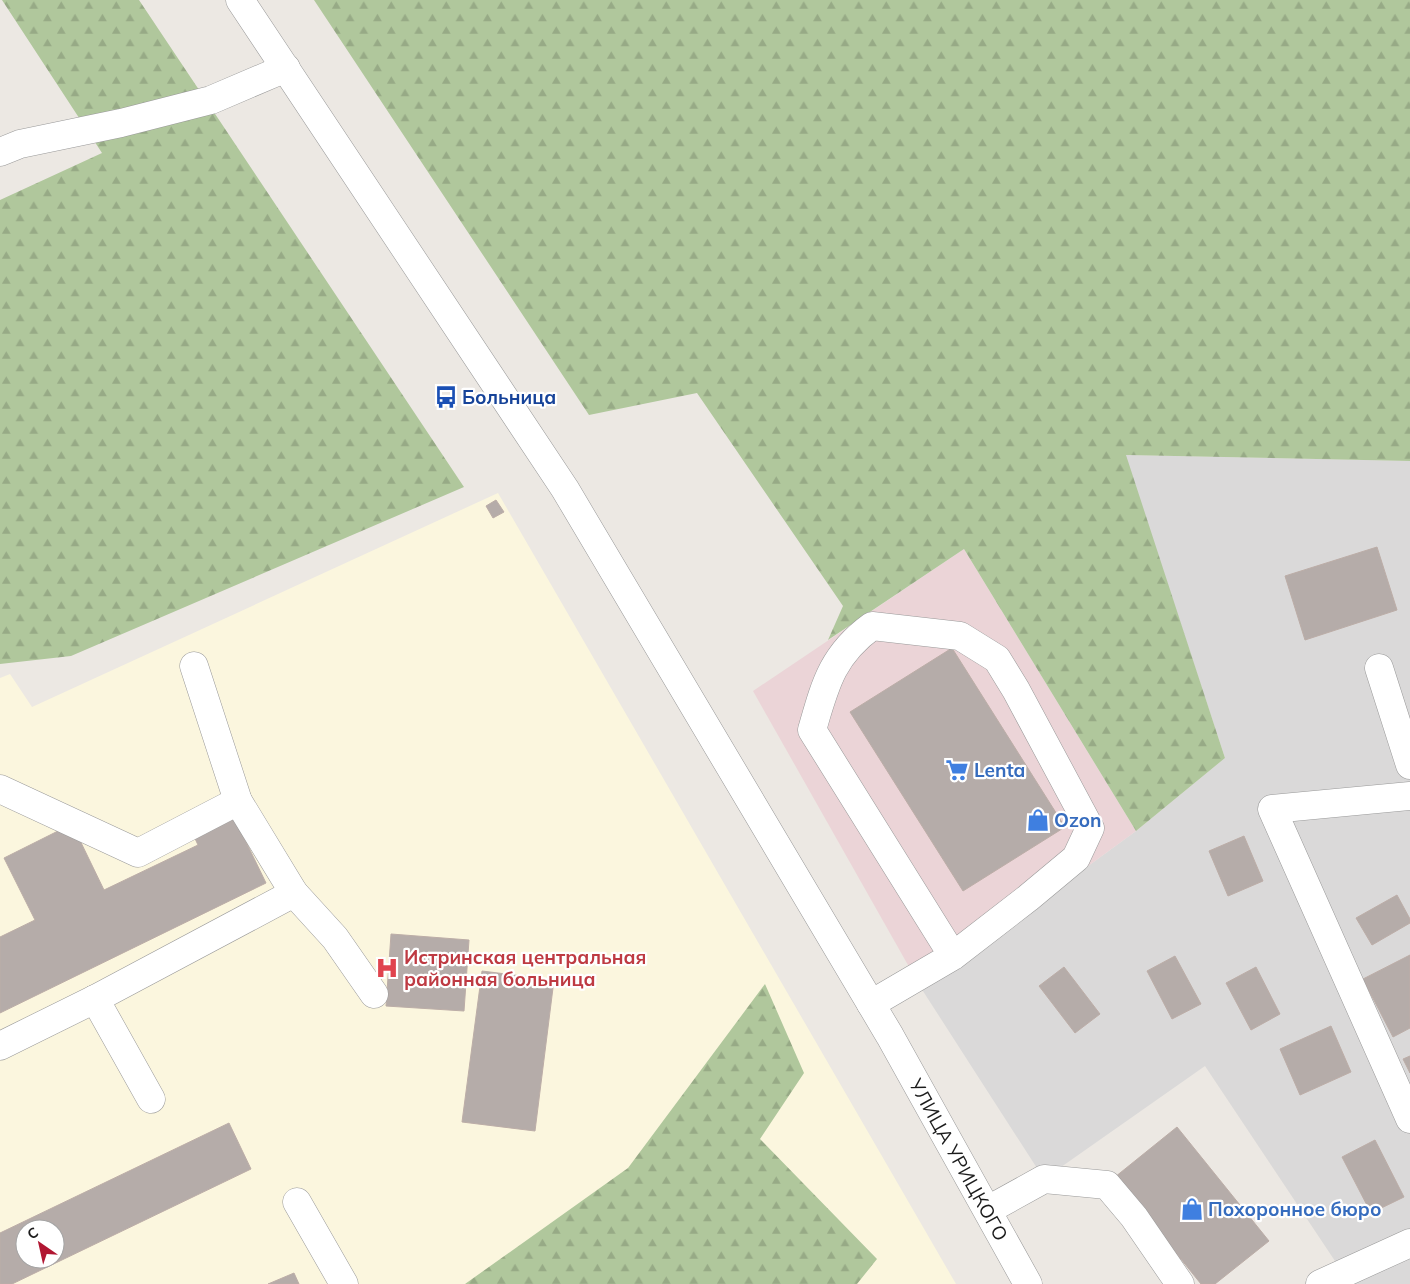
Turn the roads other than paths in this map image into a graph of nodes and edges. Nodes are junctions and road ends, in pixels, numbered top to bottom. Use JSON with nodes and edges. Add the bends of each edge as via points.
{"nodes":[{"id":1,"x":240,"y":0,"type":"edge"},
{"id":2,"x":286,"y":68,"type":"junction"},
{"id":3,"x":0,"y":152,"type":"edge"},
{"id":4,"x":194,"y":666,"type":"dead end"},
{"id":5,"x":1378,"y":668,"type":"dead end"},
{"id":6,"x":1410,"y":765,"type":"edge"},
{"id":7,"x":0,"y":789,"type":"edge"},
{"id":8,"x":1410,"y":796,"type":"edge"},
{"id":9,"x":238,"y":801,"type":"junction"},
{"id":10,"x":294,"y":893,"type":"junction"},
{"id":11,"x":953,"y":956,"type":"junction"},
{"id":12,"x":374,"y":994,"type":"dead end"},
{"id":13,"x":95,"y":999,"type":"junction"},
{"id":14,"x":871,"y":1004,"type":"junction"},
{"id":15,"x":0,"y":1046,"type":"edge"},
{"id":16,"x":151,"y":1100,"type":"dead end"},
{"id":17,"x":1410,"y":1118,"type":"edge"},
{"id":18,"x":297,"y":1202,"type":"dead end"},
{"id":19,"x":988,"y":1210,"type":"junction"},
{"id":20,"x":1410,"y":1243,"type":"edge"},
{"id":21,"x":344,"y":1284,"type":"edge"},
{"id":22,"x":1028,"y":1284,"type":"edge"},
{"id":23,"x":1180,"y":1284,"type":"edge"},
{"id":24,"x":1320,"y":1284,"type":"edge"}],
"edges":[{"from":1,"to":2,"type":"street","name":"УЛИЦА УРИЦКОГО"},
{"from":2,"to":3,"type":"street","via":[[212,100],[121,124],[20,144]]},
{"from":2,"to":14,"type":"street","name":"УЛИЦА УРИЦКОГО","via":[[565,490]]},
{"from":4,"to":9,"type":"street"},
{"from":5,"to":6,"type":"street"},
{"from":7,"to":9,"type":"street","via":[[138,853]]},
{"from":8,"to":17,"type":"street","via":[[1272,809]]},
{"from":9,"to":10,"type":"street"},
{"from":10,"to":12,"type":"street","via":[[335,938]]},
{"from":10,"to":13,"type":"street"},
{"from":11,"to":11,"type":"street","via":[[812,730],[833,667],[853,640],[872,626],[960,636],[997,659],[1090,828],[1076,858]]},
{"from":11,"to":14,"type":"street"},
{"from":13,"to":15,"type":"street"},
{"from":13,"to":16,"type":"street"},
{"from":14,"to":19,"type":"street","name":"УЛИЦА УРИЦКОГО"},
{"from":18,"to":21,"type":"street"},
{"from":19,"to":22,"type":"street","name":"УЛИЦА УРИЦКОГО"},
{"from":19,"to":23,"type":"street","via":[[1044,1179],[1107,1185],[1134,1217]]},
{"from":20,"to":24,"type":"street"}]}
